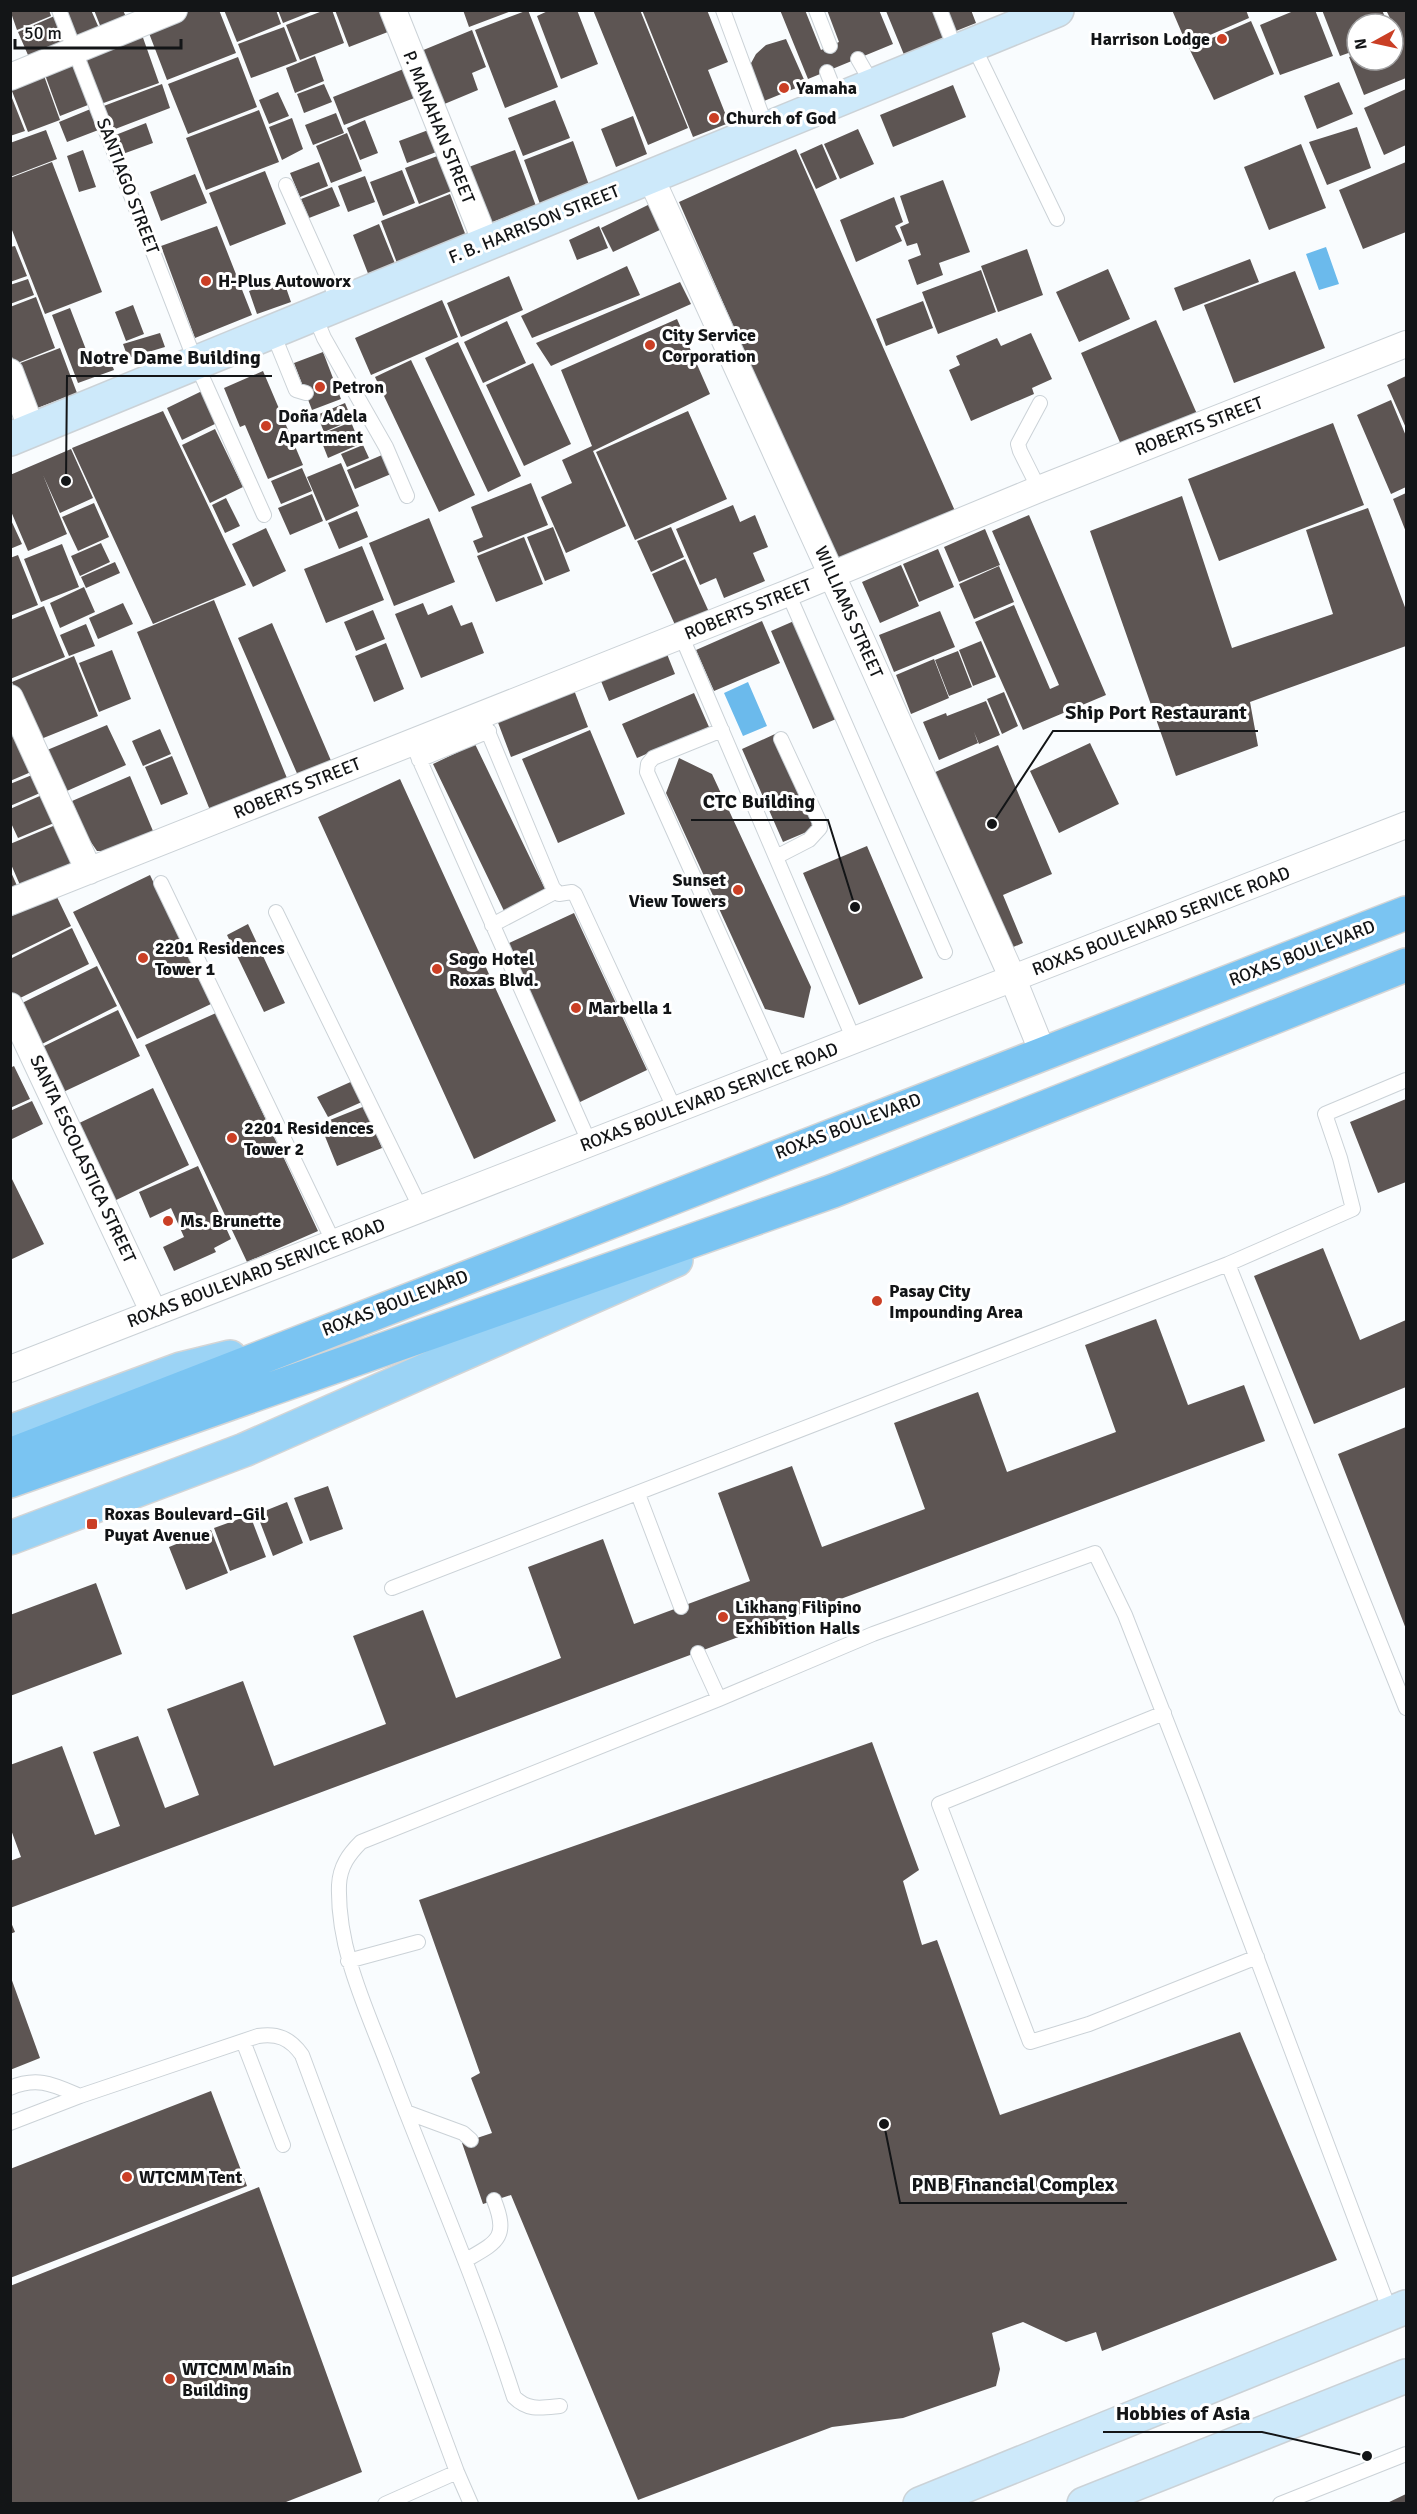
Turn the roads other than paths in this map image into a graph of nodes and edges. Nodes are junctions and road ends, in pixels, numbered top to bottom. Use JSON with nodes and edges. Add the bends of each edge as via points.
{"nodes":[{"id":1,"x":58,"y":10,"type":"edge"},
{"id":2,"x":174,"y":10,"type":"edge"},
{"id":3,"x":393,"y":10,"type":"edge"},
{"id":4,"x":723,"y":10,"type":"edge"},
{"id":5,"x":816,"y":10,"type":"edge"},
{"id":6,"x":940,"y":10,"type":"edge"},
{"id":7,"x":1049,"y":12,"type":"edge"},
{"id":8,"x":134,"y":18,"type":"edge"},
{"id":9,"x":830,"y":46,"type":"dead end"},
{"id":10,"x":965,"y":48,"type":"junction"},
{"id":11,"x":75,"y":51,"type":"junction"},
{"id":12,"x":11,"y":75,"type":"edge"},
{"id":13,"x":767,"y":129,"type":"junction"},
{"id":14,"x":650,"y":176,"type":"junction"},
{"id":15,"x":286,"y":185,"type":"dead end"},
{"id":16,"x":1057,"y":219,"type":"dead end"},
{"id":17,"x":486,"y":243,"type":"junction"},
{"id":18,"x":326,"y":309,"type":"junction"},
{"id":19,"x":272,"y":331,"type":"junction"},
{"id":20,"x":1407,"y":344,"type":"edge"},
{"id":21,"x":196,"y":363,"type":"junction"},
{"id":22,"x":10,"y":372,"type":"edge"},
{"id":23,"x":306,"y":393,"type":"dead end"},
{"id":24,"x":1040,"y":403,"type":"dead end"},
{"id":25,"x":21,"y":434,"type":"edge"},
{"id":26,"x":1039,"y":489,"type":"junction"},
{"id":27,"x":407,"y":496,"type":"dead end"},
{"id":28,"x":264,"y":515,"type":"dead end"},
{"id":29,"x":832,"y":575,"type":"junction"},
{"id":30,"x":789,"y":593,"type":"junction"},
{"id":31,"x":681,"y":635,"type":"junction"},
{"id":32,"x":10,"y":698,"type":"edge"},
{"id":33,"x":485,"y":723,"type":"junction"},
{"id":34,"x":722,"y":730,"type":"junction"},
{"id":35,"x":781,"y":739,"type":"dead end"},
{"id":36,"x":416,"y":751,"type":"junction"},
{"id":37,"x":1407,"y":825,"type":"edge"},
{"id":38,"x":776,"y":857,"type":"junction"},
{"id":39,"x":89,"y":871,"type":"junction"},
{"id":40,"x":161,"y":883,"type":"dead end"},
{"id":41,"x":555,"y":891,"type":"junction"},
{"id":42,"x":10,"y":902,"type":"edge"},
{"id":43,"x":276,"y":912,"type":"dead end"},
{"id":44,"x":1407,"y":913,"type":"edge"},
{"id":45,"x":492,"y":925,"type":"junction"},
{"id":46,"x":945,"y":952,"type":"dead end"},
{"id":47,"x":1407,"y":965,"type":"edge"},
{"id":48,"x":1013,"y":979,"type":"junction"},
{"id":49,"x":10,"y":1006,"type":"edge"},
{"id":50,"x":854,"y":1040,"type":"junction"},
{"id":51,"x":1042,"y":1051,"type":"junction"},
{"id":52,"x":780,"y":1070,"type":"junction"},
{"id":53,"x":1407,"y":1080,"type":"edge"},
{"id":54,"x":675,"y":1110,"type":"junction"},
{"id":55,"x":590,"y":1144,"type":"junction"},
{"id":56,"x":833,"y":1191,"type":"junction"},
{"id":57,"x":421,"y":1209,"type":"junction"},
{"id":58,"x":334,"y":1243,"type":"junction"},
{"id":59,"x":1228,"y":1264,"type":"junction"},
{"id":60,"x":154,"y":1313,"type":"junction"},
{"id":61,"x":292,"y":1343,"type":"junction"},
{"id":62,"x":10,"y":1369,"type":"edge"},
{"id":63,"x":10,"y":1432,"type":"edge"},
{"id":64,"x":10,"y":1455,"type":"edge"},
{"id":65,"x":10,"y":1481,"type":"edge"},
{"id":66,"x":638,"y":1494,"type":"junction"},
{"id":67,"x":10,"y":1538,"type":"edge"},
{"id":68,"x":392,"y":1588,"type":"dead end"},
{"id":69,"x":681,"y":1607,"type":"dead end"},
{"id":70,"x":698,"y":1653,"type":"dead end"},
{"id":71,"x":719,"y":1699,"type":"junction"},
{"id":72,"x":1407,"y":1708,"type":"edge"},
{"id":73,"x":1164,"y":1713,"type":"junction"},
{"id":74,"x":418,"y":1942,"type":"dead end"},
{"id":75,"x":1257,"y":1957,"type":"junction"},
{"id":76,"x":348,"y":1961,"type":"junction"},
{"id":77,"x":243,"y":2041,"type":"junction"},
{"id":78,"x":10,"y":2088,"type":"edge"},
{"id":79,"x":80,"y":2096,"type":"junction"},
{"id":80,"x":405,"y":2112,"type":"junction"},
{"id":81,"x":10,"y":2123,"type":"edge"},
{"id":82,"x":471,"y":2140,"type":"dead end"},
{"id":83,"x":283,"y":2145,"type":"dead end"},
{"id":84,"x":494,"y":2200,"type":"dead end"},
{"id":85,"x":466,"y":2260,"type":"junction"},
{"id":86,"x":1399,"y":2310,"type":"edge"},
{"id":87,"x":1406,"y":2378,"type":"edge"},
{"id":88,"x":560,"y":2406,"type":"dead end"},
{"id":89,"x":1407,"y":2454,"type":"edge"},
{"id":90,"x":457,"y":2472,"type":"junction"},
{"id":91,"x":385,"y":2504,"type":"edge"},
{"id":92,"x":471,"y":2504,"type":"edge"},
{"id":93,"x":920,"y":2504,"type":"edge"},
{"id":94,"x":1084,"y":2504,"type":"edge"},
{"id":95,"x":1280,"y":2504,"type":"edge"}],
"edges":[{"from":1,"to":11,"type":"lane","name":"SANTIAGO STREET"},
{"from":2,"to":8,"type":"street"},
{"from":3,"to":17,"type":"street","name":"P. MANAHAN STREET"},
{"from":4,"to":13,"type":"lane"},
{"from":5,"to":9,"type":"lane"},
{"from":6,"to":10,"type":"lane"},
{"from":7,"to":10,"type":"main road","name":"F. B. HARRISON STREET"},
{"from":8,"to":11,"type":"street"},
{"from":10,"to":13,"type":"main road","name":"F. B. HARRISON STREET","via":[[866,72],[832,86]]},
{"from":10,"to":16,"type":"lane"},
{"from":11,"to":12,"type":"street"},
{"from":11,"to":21,"type":"lane","name":"SANTIAGO STREET"},
{"from":13,"to":14,"type":"main road","name":"F. B. HARRISON STREET"},
{"from":14,"to":17,"type":"main road","name":"F. B. HARRISON STREET"},
{"from":14,"to":29,"type":"street","name":"WILLIAMS STREET"},
{"from":15,"to":18,"type":"lane"},
{"from":17,"to":18,"type":"main road","name":"F. B. HARRISON STREET"},
{"from":18,"to":19,"type":"main road","name":"F. B. HARRISON STREET"},
{"from":18,"to":27,"type":"lane","via":[[339,377],[386,447]]},
{"from":19,"to":21,"type":"main road","name":"F. B. HARRISON STREET"},
{"from":19,"to":23,"type":"lane","via":[[296,390]]},
{"from":20,"to":26,"type":"street","name":"ROBERTS STREET"},
{"from":21,"to":25,"type":"main road","name":"F. B. HARRISON STREET"},
{"from":21,"to":28,"type":"lane","name":"SANTIAGO STREET"},
{"from":22,"to":25,"type":"street"},
{"from":24,"to":26,"type":"lane","via":[[1018,444]]},
{"from":26,"to":29,"type":"street","name":"ROBERTS STREET"},
{"from":29,"to":30,"type":"street","name":"ROBERTS STREET"},
{"from":29,"to":48,"type":"street","name":"WILLIAMS STREET"},
{"from":30,"to":31,"type":"street","name":"ROBERTS STREET"},
{"from":30,"to":46,"type":"lane"},
{"from":31,"to":33,"type":"street","name":"ROBERTS STREET"},
{"from":31,"to":34,"type":"lane"},
{"from":32,"to":39,"type":"street"},
{"from":33,"to":36,"type":"street","name":"ROBERTS STREET"},
{"from":33,"to":41,"type":"lane"},
{"from":34,"to":38,"type":"lane"},
{"from":34,"to":52,"type":"lane","via":[[653,758],[648,772]]},
{"from":35,"to":38,"type":"lane","via":[[820,828],[809,840]]},
{"from":36,"to":39,"type":"street","name":"ROBERTS STREET"},
{"from":36,"to":45,"type":"lane"},
{"from":37,"to":48,"type":"street","name":"ROXAS BOULEVARD SERVICE ROAD"},
{"from":38,"to":50,"type":"lane"},
{"from":39,"to":42,"type":"street","name":"ROBERTS STREET"},
{"from":40,"to":58,"type":"lane"},
{"from":41,"to":45,"type":"lane"},
{"from":41,"to":54,"type":"lane","via":[[575,894]]},
{"from":43,"to":57,"type":"lane"},
{"from":44,"to":51,"type":"highway","name":"ROXAS BOULEVARD"},
{"from":45,"to":55,"type":"lane"},
{"from":47,"to":56,"type":"highway"},
{"from":48,"to":50,"type":"street","name":"ROXAS BOULEVARD SERVICE ROAD"},
{"from":48,"to":51,"type":"street","name":"WILLIAMS STREET"},
{"from":49,"to":60,"type":"street","name":"SANTA ESCOLASTICA STREET"},
{"from":50,"to":52,"type":"street","name":"ROXAS BOULEVARD SERVICE ROAD"},
{"from":51,"to":61,"type":"highway","name":"ROXAS BOULEVARD"},
{"from":52,"to":54,"type":"street","name":"ROXAS BOULEVARD SERVICE ROAD"},
{"from":53,"to":59,"type":"lane","via":[[1325,1114],[1353,1209]]},
{"from":54,"to":55,"type":"street","name":"ROXAS BOULEVARD SERVICE ROAD"},
{"from":55,"to":57,"type":"street","name":"ROXAS BOULEVARD SERVICE ROAD"},
{"from":56,"to":65,"type":"highway"},
{"from":56,"to":67,"type":"main road","via":[[244,1450]]},
{"from":57,"to":58,"type":"street","name":"ROXAS BOULEVARD SERVICE ROAD"},
{"from":58,"to":60,"type":"street","name":"ROXAS BOULEVARD SERVICE ROAD"},
{"from":59,"to":66,"type":"lane"},
{"from":59,"to":72,"type":"lane"},
{"from":60,"to":62,"type":"street","name":"ROXAS BOULEVARD SERVICE ROAD"},
{"from":61,"to":63,"type":"main road","name":"ROXAS BOULEVARD","via":[[181,1369]]},
{"from":61,"to":64,"type":"highway","name":"ROXAS BOULEVARD"},
{"from":66,"to":68,"type":"lane"},
{"from":66,"to":69,"type":"lane"},
{"from":70,"to":71,"type":"lane"},
{"from":71,"to":73,"type":"lane","via":[[873,1634],[1095,1553]]},
{"from":71,"to":76,"type":"lane","via":[[361,1842],[348,1855],[339,1884]]},
{"from":73,"to":75,"type":"lane"},
{"from":73,"to":75,"type":"lane","via":[[939,1804],[972,1891],[1030,2042],[1089,2024]]},
{"from":74,"to":76,"type":"lane"},
{"from":75,"to":86,"type":"lane"},
{"from":76,"to":80,"type":"lane"},
{"from":77,"to":79,"type":"lane"},
{"from":77,"to":83,"type":"lane"},
{"from":77,"to":90,"type":"lane","via":[[274,2034],[302,2055]]},
{"from":78,"to":79,"type":"lane","via":[[46,2081]]},
{"from":79,"to":81,"type":"lane"},
{"from":80,"to":82,"type":"lane","via":[[463,2133]]},
{"from":80,"to":85,"type":"lane"},
{"from":84,"to":85,"type":"lane","via":[[501,2218],[494,2244]]},
{"from":85,"to":88,"type":"lane","via":[[514,2397],[532,2409]]},
{"from":86,"to":93,"type":"main road"},
{"from":87,"to":94,"type":"main road"},
{"from":89,"to":95,"type":"lane"},
{"from":90,"to":91,"type":"lane"},
{"from":90,"to":92,"type":"lane"}]}
